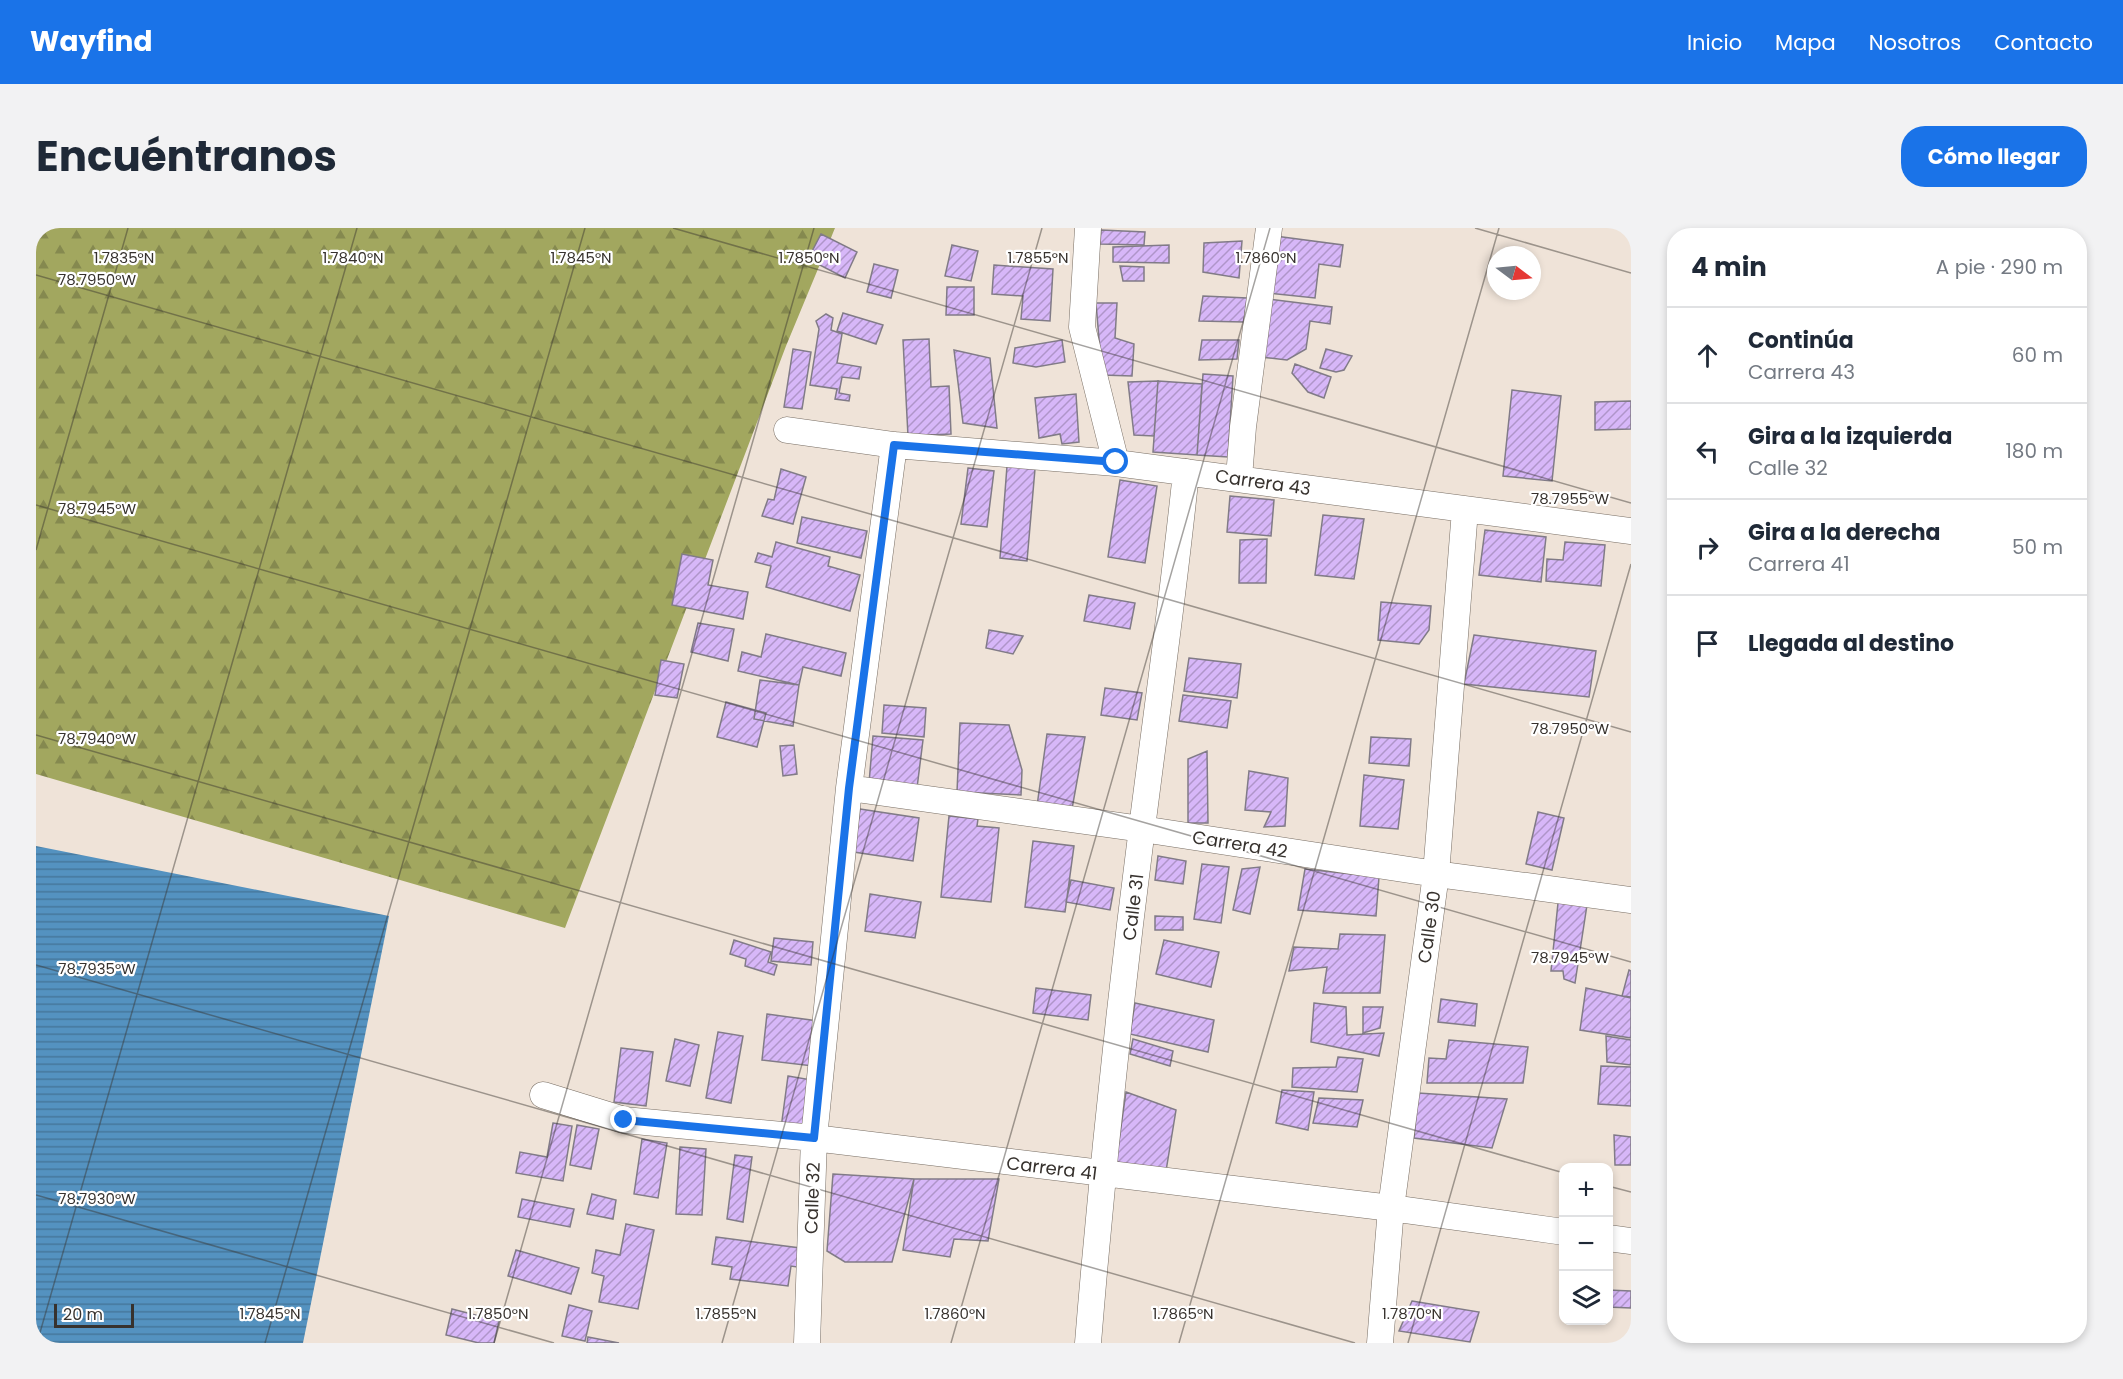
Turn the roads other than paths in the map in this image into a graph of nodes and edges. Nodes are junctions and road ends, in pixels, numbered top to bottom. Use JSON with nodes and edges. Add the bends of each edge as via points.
{"nodes":[{"id":1,"x":1088,"y":228,"type":"edge"},
{"id":2,"x":1269,"y":228,"type":"edge"},
{"id":3,"x":787,"y":430,"type":"dead end"},
{"id":4,"x":894,"y":445,"type":"junction"},
{"id":5,"x":1116,"y":462,"type":"junction"},
{"id":6,"x":1186,"y":472,"type":"junction"},
{"id":7,"x":1239,"y":478,"type":"junction"},
{"id":8,"x":1465,"y":510,"type":"junction"},
{"id":9,"x":1631,"y":531,"type":"edge"},
{"id":10,"x":849,"y":788,"type":"junction"},
{"id":11,"x":1142,"y":829,"type":"junction"},
{"id":12,"x":1436,"y":874,"type":"junction"},
{"id":13,"x":1631,"y":900,"type":"edge"},
{"id":14,"x":543,"y":1095,"type":"dead end"},
{"id":15,"x":814,"y":1138,"type":"junction"},
{"id":16,"x":1102,"y":1174,"type":"junction"},
{"id":17,"x":1391,"y":1208,"type":"junction"},
{"id":18,"x":1559,"y":1231,"type":"edge"},
{"id":19,"x":1613,"y":1239,"type":"edge"},
{"id":20,"x":1631,"y":1241,"type":"edge"},
{"id":21,"x":807,"y":1343,"type":"edge"},
{"id":22,"x":1088,"y":1343,"type":"edge"},
{"id":23,"x":1380,"y":1343,"type":"edge"}],
"edges":[{"from":1,"to":5,"type":"street","via":[[1082,327]]},
{"from":2,"to":7,"type":"street"},
{"from":3,"to":4,"type":"street","name":"Carrera 43"},
{"from":4,"to":5,"type":"street","name":"Carrera 43"},
{"from":4,"to":10,"type":"street","name":"Calle 32"},
{"from":5,"to":6,"type":"street","name":"Carrera 43"},
{"from":6,"to":7,"type":"street","name":"Carrera 43"},
{"from":6,"to":11,"type":"street","name":"Calle 31"},
{"from":7,"to":8,"type":"street","name":"Carrera 43"},
{"from":8,"to":9,"type":"street","name":"Carrera 43"},
{"from":8,"to":12,"type":"street","name":"Calle 30"},
{"from":10,"to":11,"type":"street","name":"Carrera 42"},
{"from":10,"to":15,"type":"street","name":"Calle 32"},
{"from":11,"to":12,"type":"street","name":"Carrera 42"},
{"from":11,"to":16,"type":"street","name":"Calle 31"},
{"from":12,"to":13,"type":"street","name":"Carrera 42"},
{"from":12,"to":17,"type":"street","name":"Calle 30"},
{"from":14,"to":15,"type":"street","name":"Carrera 41","via":[[624,1120]]},
{"from":15,"to":16,"type":"street","name":"Carrera 41"},
{"from":15,"to":21,"type":"street","name":"Calle 32"},
{"from":16,"to":17,"type":"street","name":"Carrera 41"},
{"from":16,"to":22,"type":"street","name":"Calle 31"},
{"from":17,"to":18,"type":"street","name":"Carrera 41"},
{"from":17,"to":23,"type":"street","name":"Calle 30"},
{"from":19,"to":20,"type":"street"}]}
